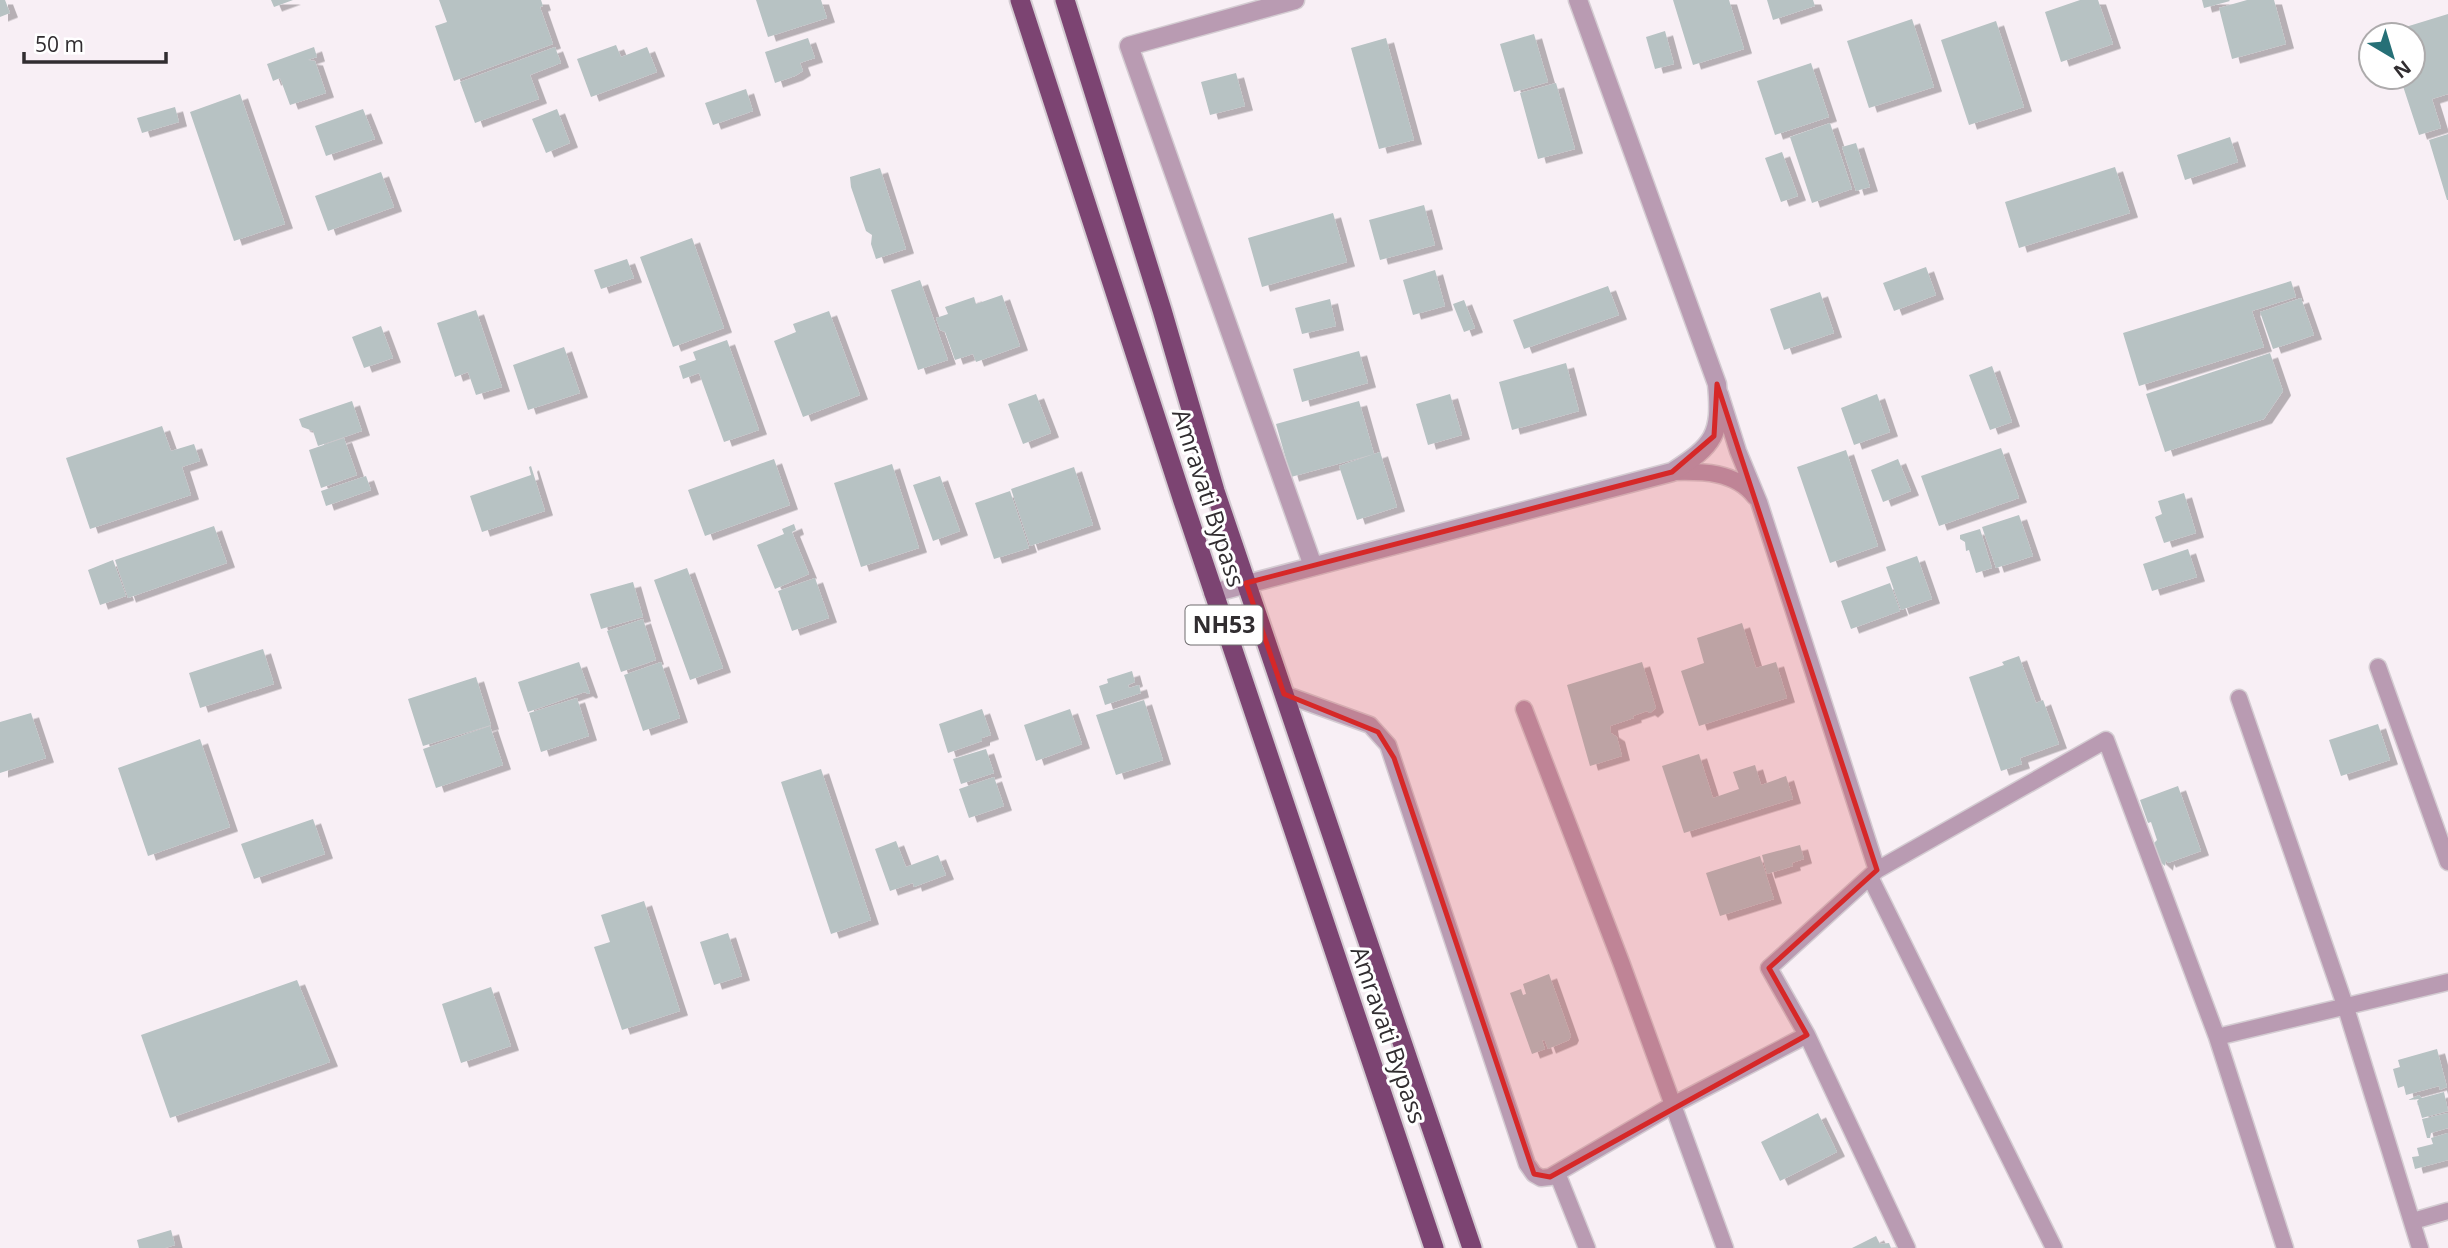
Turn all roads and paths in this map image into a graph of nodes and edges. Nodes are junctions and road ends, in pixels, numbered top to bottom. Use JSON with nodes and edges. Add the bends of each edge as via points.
{"nodes":[{"id":1,"x":1020,"y":0,"type":"edge"},
{"id":2,"x":1065,"y":0,"type":"edge"},
{"id":3,"x":1295,"y":0,"type":"edge"},
{"id":4,"x":1578,"y":0,"type":"edge"},
{"id":5,"x":1717,"y":384,"type":"junction"},
{"id":6,"x":1672,"y":472,"type":"junction"},
{"id":7,"x":1759,"y":502,"type":"junction"},
{"id":8,"x":1312,"y":566,"type":"junction"},
{"id":9,"x":1246,"y":583,"type":"junction"},
{"id":10,"x":1213,"y":593,"type":"junction"},
{"id":11,"x":2378,"y":667,"type":"dead end"},
{"id":12,"x":1284,"y":694,"type":"junction"},
{"id":13,"x":2239,"y":698,"type":"dead end"},
{"id":14,"x":1524,"y":709,"type":"dead end"},
{"id":15,"x":2448,"y":862,"type":"edge"},
{"id":16,"x":1874,"y":874,"type":"junction"},
{"id":17,"x":2448,"y":982,"type":"edge"},
{"id":18,"x":2346,"y":1008,"type":"junction"},
{"id":19,"x":1807,"y":1035,"type":"junction"},
{"id":20,"x":2217,"y":1037,"type":"junction"},
{"id":21,"x":1673,"y":1105,"type":"junction"},
{"id":22,"x":1557,"y":1173,"type":"junction"},
{"id":23,"x":2448,"y":1211,"type":"edge"},
{"id":24,"x":2413,"y":1221,"type":"junction"},
{"id":25,"x":1434,"y":1248,"type":"edge"},
{"id":26,"x":1472,"y":1248,"type":"edge"},
{"id":27,"x":1587,"y":1248,"type":"edge"},
{"id":28,"x":1725,"y":1248,"type":"edge"},
{"id":29,"x":1907,"y":1248,"type":"edge"},
{"id":30,"x":2054,"y":1248,"type":"edge"},
{"id":31,"x":2285,"y":1248,"type":"edge"},
{"id":32,"x":2420,"y":1248,"type":"edge"}],
"edges":[{"from":1,"to":10,"type":"highway","name":"Amravati Bypass","number":"NH53"},
{"from":2,"to":9,"type":"highway","name":"Amravati Bypass","number":"NH53"},
{"from":3,"to":8,"type":"street","via":[[1129,46]]},
{"from":4,"to":5,"type":"street"},
{"from":5,"to":6,"type":"street","via":[[1714,436],[1698,456]]},
{"from":5,"to":7,"type":"street"},
{"from":6,"to":7,"type":"street","via":[[1703,471],[1732,479]]},
{"from":6,"to":8,"type":"street"},
{"from":7,"to":16,"type":"street"},
{"from":8,"to":9,"type":"street"},
{"from":9,"to":10,"type":"street"},
{"from":9,"to":12,"type":"highway","name":"Amravati Bypass","number":"NH53"},
{"from":10,"to":25,"type":"highway","name":"Amravati Bypass","number":"NH53"},
{"from":11,"to":15,"type":"street"},
{"from":12,"to":22,"type":"street","via":[[1370,725],[1388,745],[1527,1164],[1541,1178]]},
{"from":12,"to":26,"type":"highway","name":"Amravati Bypass","number":"NH53"},
{"from":13,"to":18,"type":"street"},
{"from":14,"to":21,"type":"street"},
{"from":16,"to":19,"type":"street","via":[[1769,968]]},
{"from":16,"to":20,"type":"street","via":[[2106,740]]},
{"from":16,"to":30,"type":"street"},
{"from":17,"to":18,"type":"street"},
{"from":18,"to":20,"type":"street"},
{"from":18,"to":24,"type":"street"},
{"from":19,"to":21,"type":"street"},
{"from":19,"to":29,"type":"street"},
{"from":20,"to":31,"type":"street"},
{"from":21,"to":22,"type":"street"},
{"from":21,"to":28,"type":"street"},
{"from":22,"to":27,"type":"street"},
{"from":23,"to":24,"type":"street"},
{"from":24,"to":32,"type":"street"}]}
